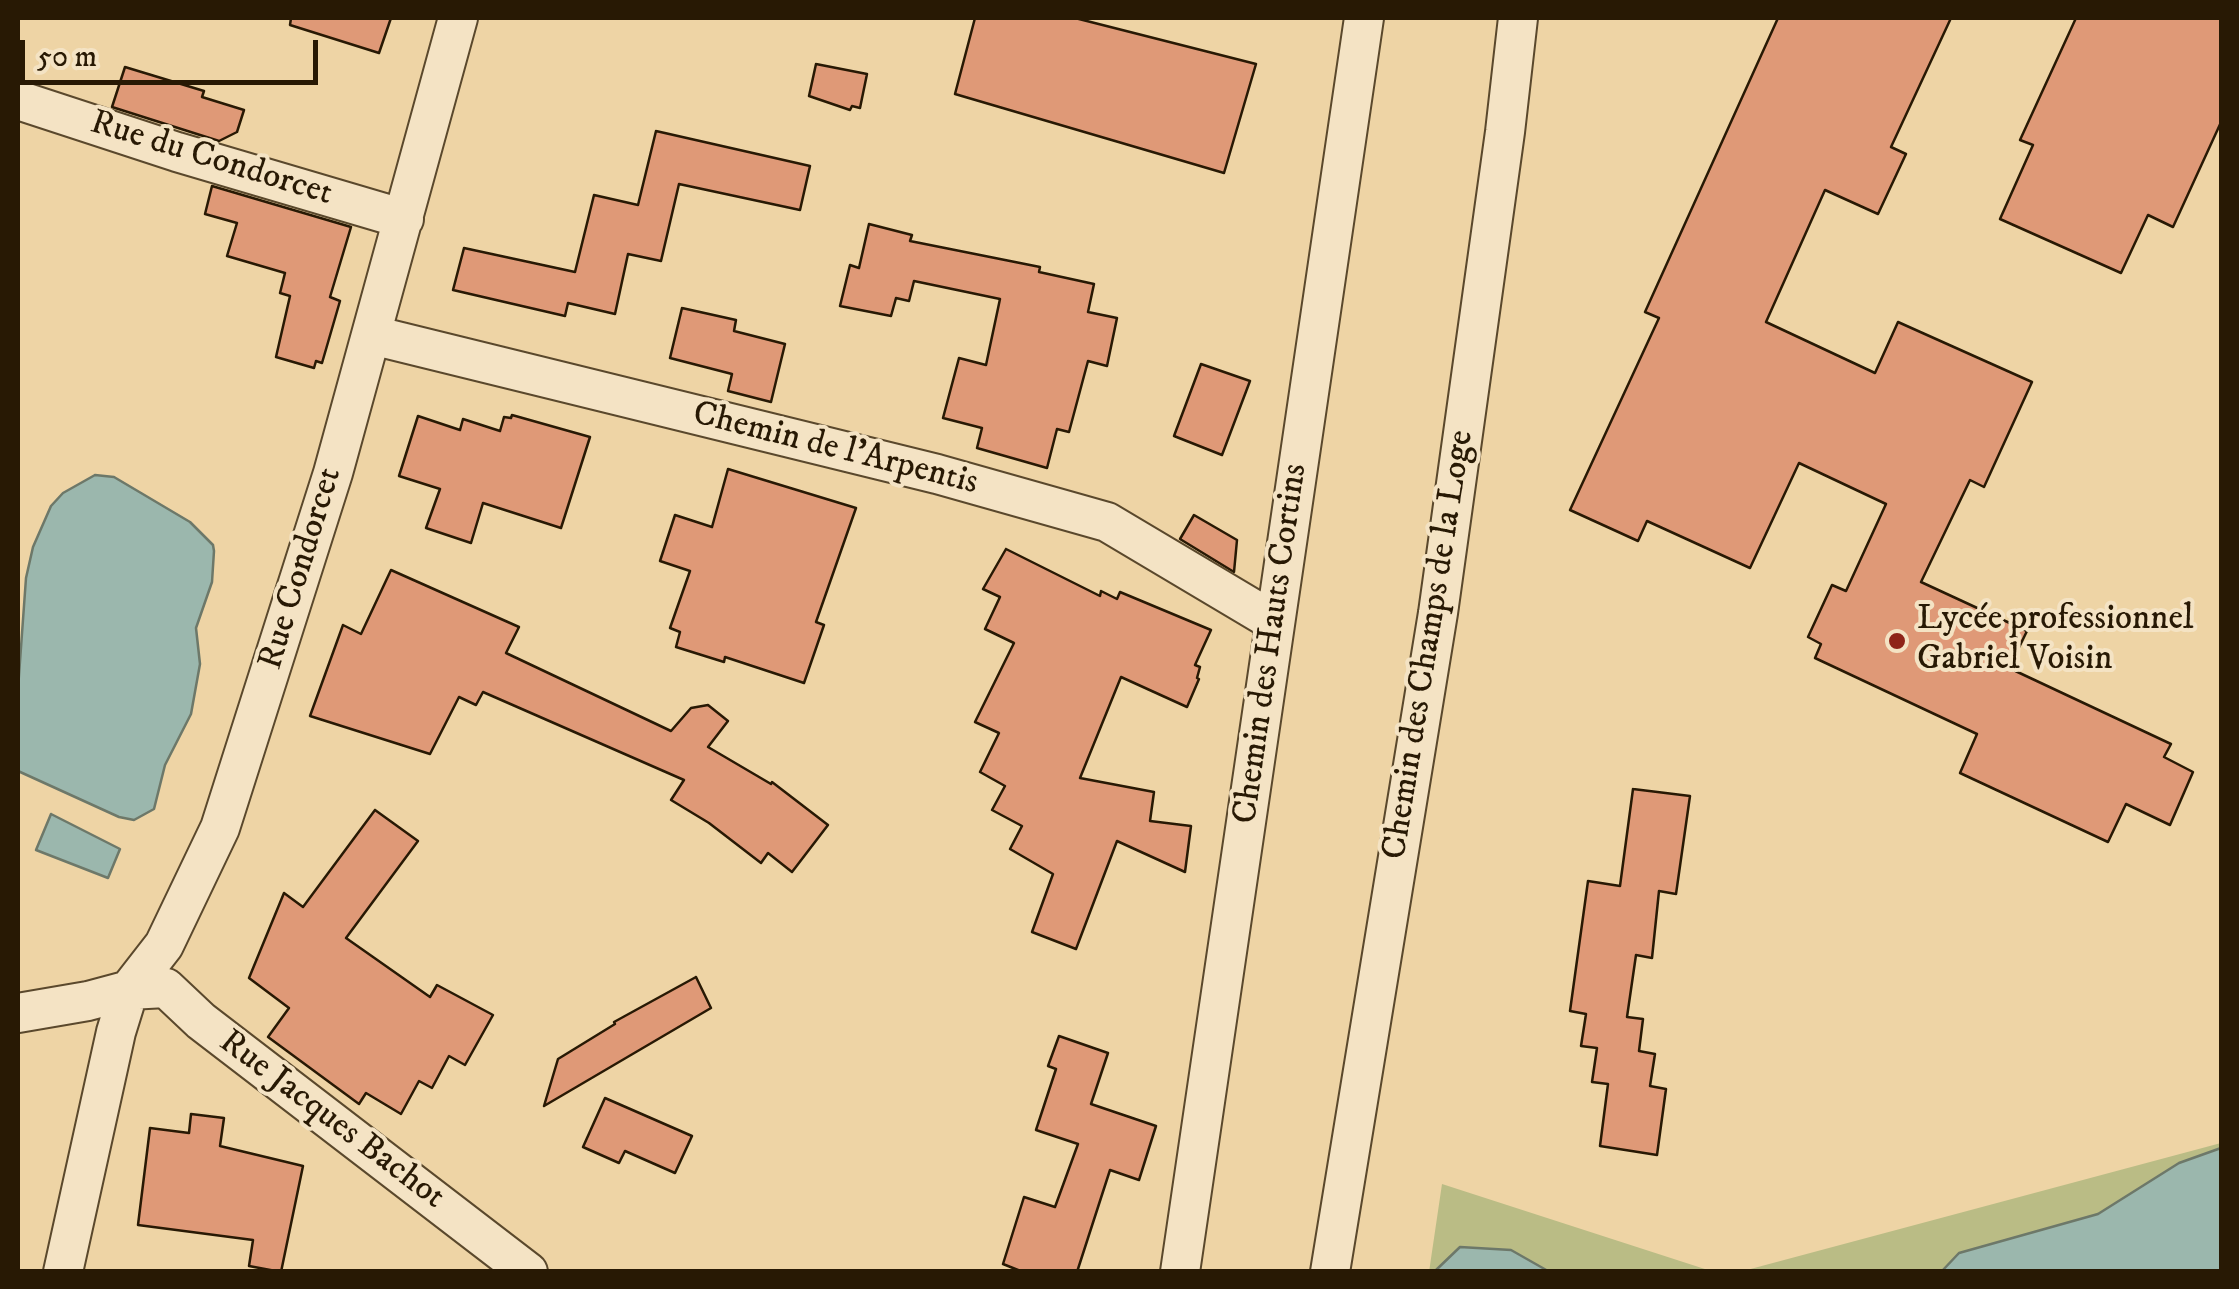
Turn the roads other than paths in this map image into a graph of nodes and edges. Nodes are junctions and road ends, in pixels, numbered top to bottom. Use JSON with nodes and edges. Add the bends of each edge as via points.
{"nodes":[{"id":1,"x":458,"y":18,"type":"edge"},
{"id":2,"x":1364,"y":18,"type":"edge"},
{"id":3,"x":1518,"y":18,"type":"edge"},
{"id":4,"x":18,"y":100,"type":"edge"},
{"id":5,"x":404,"y":218,"type":"junction"},
{"id":6,"x":372,"y":336,"type":"junction"},
{"id":7,"x":1275,"y":622,"type":"junction"},
{"id":8,"x":129,"y":990,"type":"junction"},
{"id":9,"x":18,"y":1013,"type":"edge"},
{"id":10,"x":64,"y":1272,"type":"edge"},
{"id":11,"x":528,"y":1272,"type":"edge"},
{"id":12,"x":1180,"y":1272,"type":"edge"},
{"id":13,"x":1330,"y":1272,"type":"edge"}],
"edges":[{"from":1,"to":5,"type":"street","name":"Rue Condorcet"},
{"from":2,"to":7,"type":"street","name":"Chemin des Hauts Cortins"},
{"from":3,"to":13,"type":"street","name":"Chemin des Champs de la Loge","via":[[1438,613]]},
{"from":4,"to":5,"type":"street","name":"Rue du Condorcet"},
{"from":5,"to":6,"type":"street","name":"Rue Condorcet"},
{"from":6,"to":7,"type":"street","name":"Chemin de l'Arpentis","via":[[1107,522]]},
{"from":6,"to":8,"type":"street","name":"Rue Condorcet","via":[[220,828],[164,945]]},
{"from":7,"to":12,"type":"street","name":"Chemin des Hauts Cortins"},
{"from":8,"to":9,"type":"street"},
{"from":8,"to":10,"type":"street"},
{"from":8,"to":11,"type":"street","name":"Rue Jacques Bachot","via":[[166,988]]}]}
